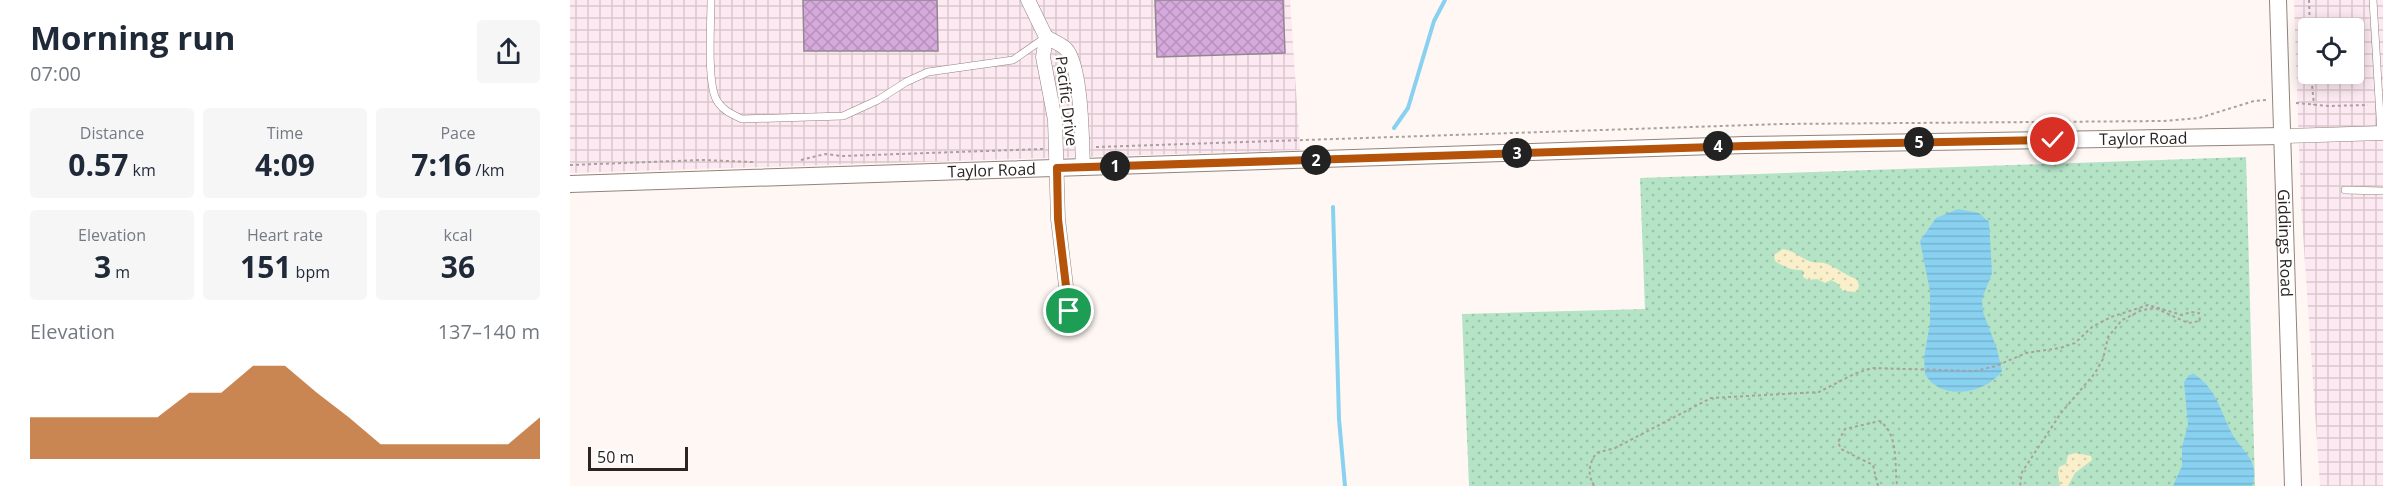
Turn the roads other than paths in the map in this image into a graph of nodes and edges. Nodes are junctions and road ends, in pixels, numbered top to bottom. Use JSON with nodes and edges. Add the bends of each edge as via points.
{"nodes":[{"id":1,"x":711,"y":0,"type":"edge"},
{"id":2,"x":1028,"y":0,"type":"edge"},
{"id":3,"x":2278,"y":0,"type":"edge"},
{"id":4,"x":2373,"y":0,"type":"edge"},
{"id":5,"x":1046,"y":37,"type":"junction"},
{"id":6,"x":2382,"y":133,"type":"edge"},
{"id":7,"x":2283,"y":136,"type":"junction"},
{"id":8,"x":1057,"y":168,"type":"junction"},
{"id":9,"x":1083,"y":168,"type":"junction"},
{"id":10,"x":570,"y":184,"type":"edge"},
{"id":11,"x":2345,"y":190,"type":"dead end"},
{"id":12,"x":2383,"y":191,"type":"edge"},
{"id":13,"x":1069,"y":311,"type":"dead end"},
{"id":14,"x":2293,"y":486,"type":"edge"}],
"edges":[{"from":1,"to":5,"type":"lane","via":[[712,82],[716,99],[727,113],[742,119],[843,116],[928,72],[1012,60]]},
{"from":2,"to":5,"type":"street","name":"Pacific Drive"},
{"from":3,"to":7,"type":"street","name":"Giddings Road"},
{"from":4,"to":6,"type":"lane"},
{"from":5,"to":8,"type":"street","name":"Pacific Drive","via":[[1043,57],[1055,120]]},
{"from":5,"to":9,"type":"street","name":"Pacific Drive","via":[[1066,49],[1072,65],[1079,98]]},
{"from":6,"to":7,"type":"street","name":"Taylor Road"},
{"from":7,"to":9,"type":"street","name":"Taylor Road","via":[[1766,145]]},
{"from":7,"to":14,"type":"street","name":"Giddings Road"},
{"from":8,"to":9,"type":"street","name":"Taylor Road"},
{"from":8,"to":10,"type":"street","name":"Taylor Road"},
{"from":8,"to":13,"type":"street","name":"Pacific Drive","via":[[1058,219]]},
{"from":11,"to":12,"type":"lane"}]}
